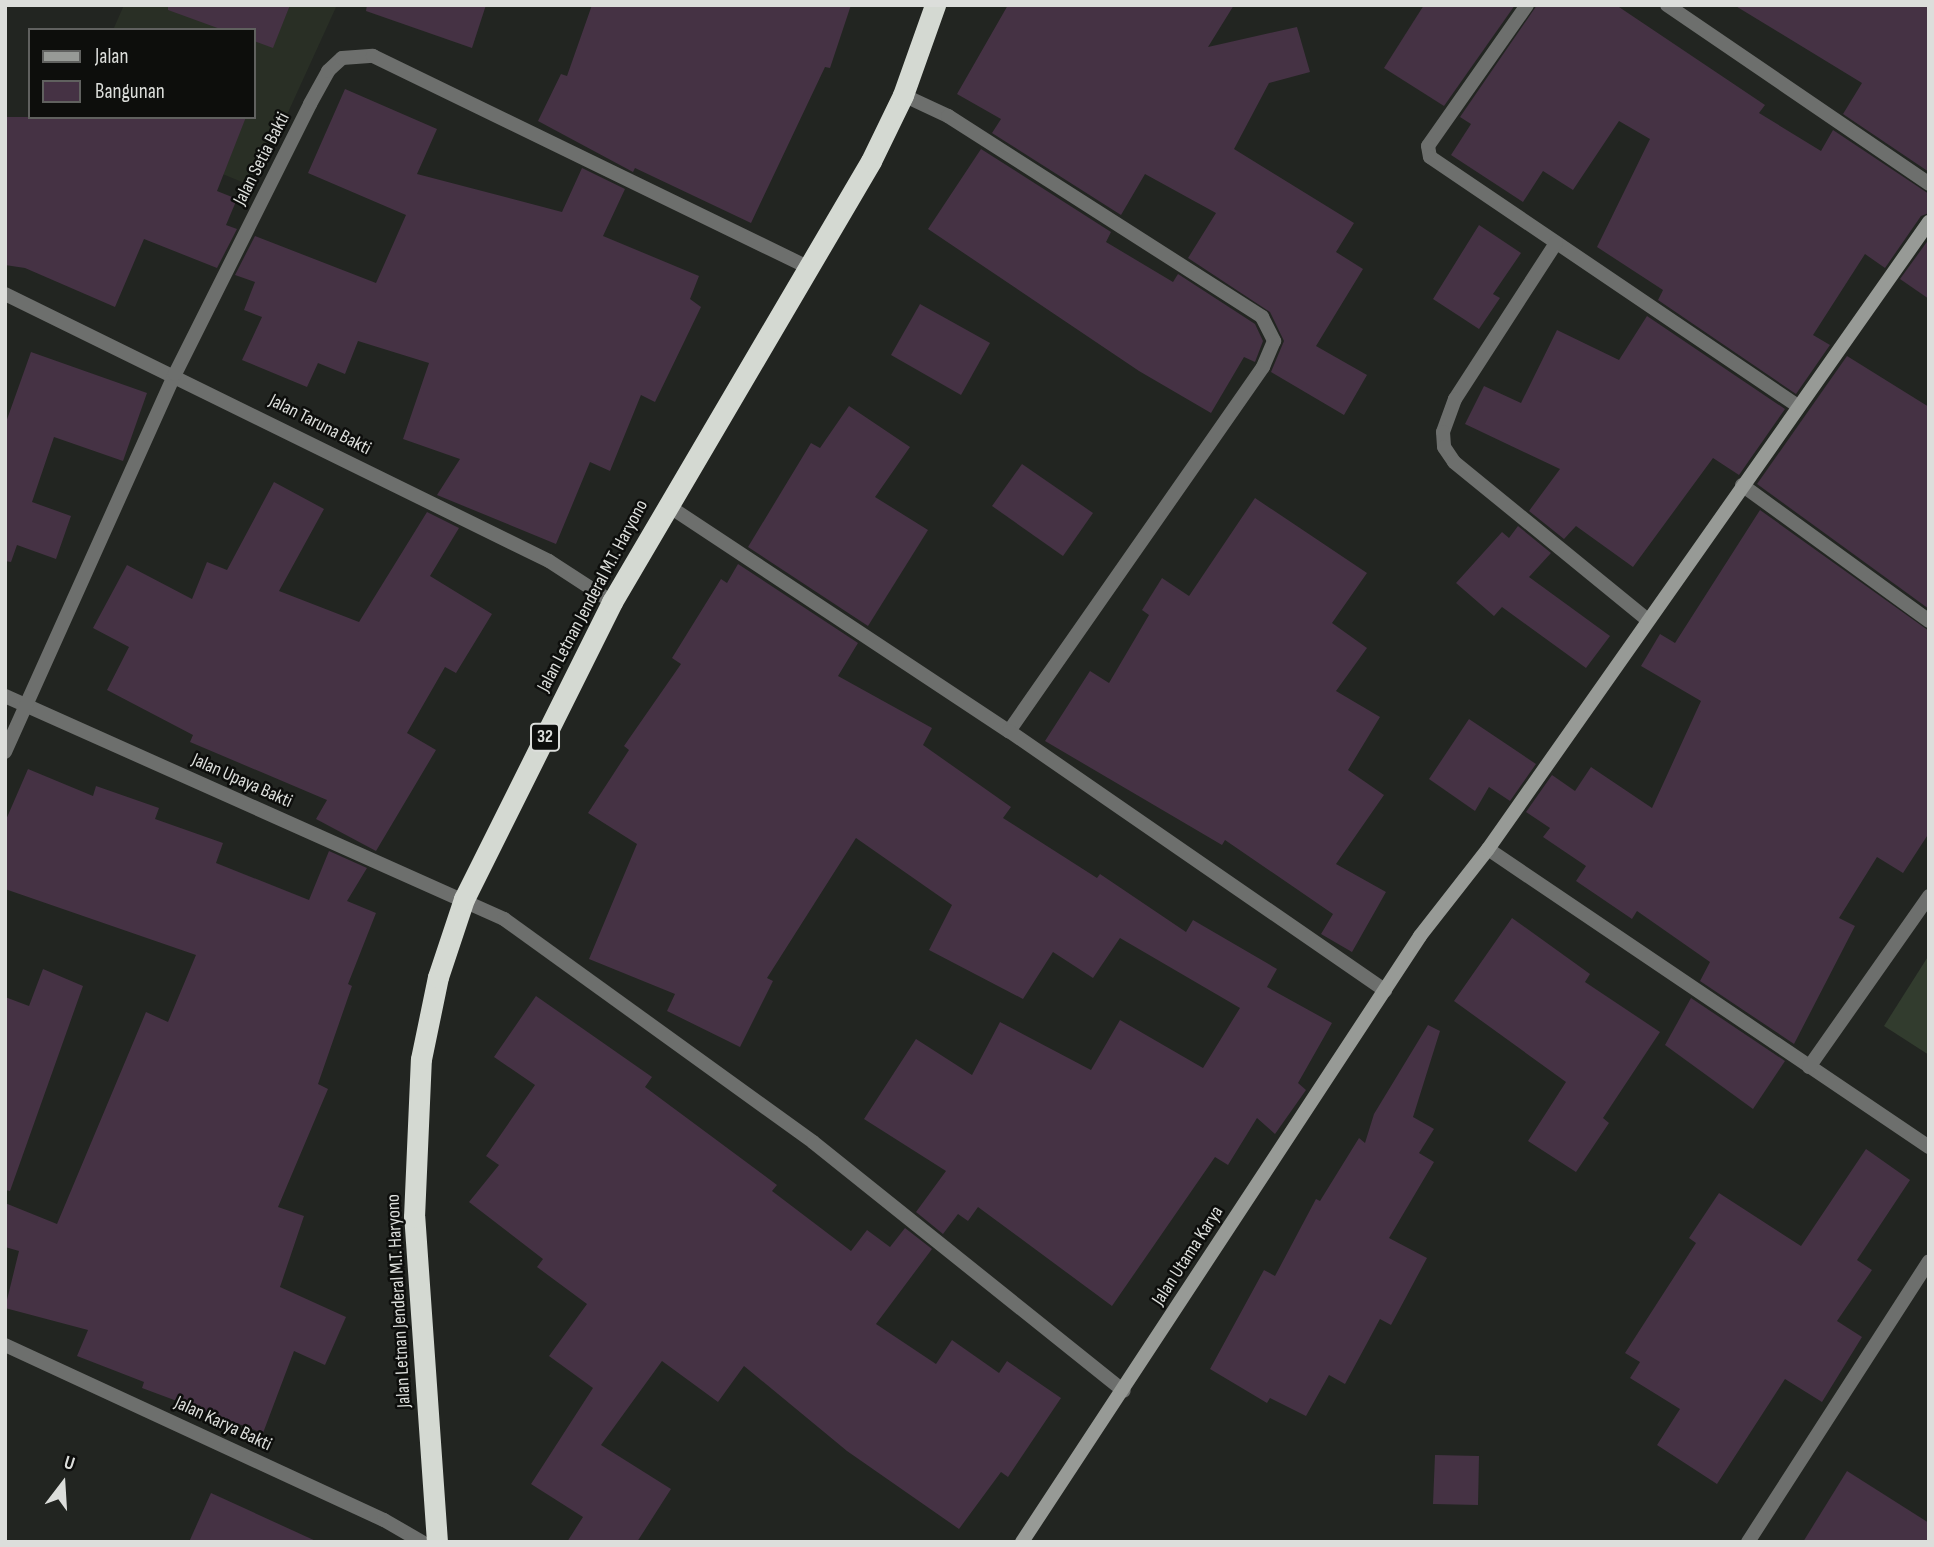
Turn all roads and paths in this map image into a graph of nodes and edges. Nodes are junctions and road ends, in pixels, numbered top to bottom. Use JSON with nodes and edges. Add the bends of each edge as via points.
{"nodes":[{"id":1,"x":936,"y":5,"type":"edge"},
{"id":2,"x":1527,"y":5,"type":"edge"},
{"id":3,"x":1667,"y":5,"type":"edge"},
{"id":4,"x":903,"y":95,"type":"junction"},
{"id":5,"x":1929,"y":184,"type":"edge"},
{"id":6,"x":1929,"y":222,"type":"edge"},
{"id":7,"x":1556,"y":243,"type":"junction"},
{"id":8,"x":811,"y":269,"type":"junction"},
{"id":9,"x":5,"y":294,"type":"edge"},
{"id":10,"x":175,"y":374,"type":"junction"},
{"id":11,"x":1796,"y":405,"type":"junction"},
{"id":12,"x":1742,"y":485,"type":"junction"},
{"id":13,"x":667,"y":505,"type":"junction"},
{"id":14,"x":612,"y":602,"type":"junction"},
{"id":15,"x":1648,"y":620,"type":"junction"},
{"id":16,"x":1929,"y":621,"type":"edge"},
{"id":17,"x":5,"y":696,"type":"edge"},
{"id":18,"x":27,"y":706,"type":"junction"},
{"id":19,"x":1009,"y":731,"type":"junction"},
{"id":20,"x":5,"y":752,"type":"edge"},
{"id":21,"x":1488,"y":849,"type":"junction"},
{"id":22,"x":1929,"y":895,"type":"edge"},
{"id":23,"x":464,"y":899,"type":"junction"},
{"id":24,"x":1385,"y":990,"type":"junction"},
{"id":25,"x":1809,"y":1067,"type":"junction"},
{"id":26,"x":1929,"y":1147,"type":"edge"},
{"id":27,"x":1929,"y":1262,"type":"edge"},
{"id":28,"x":5,"y":1345,"type":"edge"},
{"id":29,"x":1124,"y":1391,"type":"junction"},
{"id":30,"x":422,"y":1542,"type":"edge"},
{"id":31,"x":437,"y":1542,"type":"edge"},
{"id":32,"x":1022,"y":1542,"type":"edge"},
{"id":33,"x":1748,"y":1542,"type":"edge"}],
"edges":[{"from":1,"to":4,"type":"highway","name":"Jalan Letnan Jenderal M.T. Haryono","number":"32"},
{"from":2,"to":7,"type":"street","via":[[1427,152]]},
{"from":3,"to":5,"type":"street"},
{"from":4,"to":8,"type":"highway","name":"Jalan Letnan Jenderal M.T. Haryono","number":"32"},
{"from":4,"to":19,"type":"street","via":[[948,116],[1262,317],[1274,341],[1263,367]]},
{"from":6,"to":11,"type":"street","name":"Jalan Utama Karya"},
{"from":7,"to":11,"type":"street"},
{"from":7,"to":15,"type":"street","via":[[1455,399],[1443,432],[1444,447],[1454,462]]},
{"from":8,"to":10,"type":"street","name":"Jalan Setia Bakti","via":[[539,133],[373,56],[357,54],[342,58],[328,71]]},
{"from":8,"to":13,"type":"highway","name":"Jalan Letnan Jenderal M.T. Haryono","number":"32"},
{"from":9,"to":10,"type":"street","name":"Jalan Taruna Bakti"},
{"from":10,"to":14,"type":"street","name":"Jalan Taruna Bakti","via":[[549,561]]},
{"from":10,"to":18,"type":"street","name":"Jalan Setia Bakti"},
{"from":11,"to":12,"type":"street","name":"Jalan Utama Karya"},
{"from":12,"to":15,"type":"street","name":"Jalan Utama Karya"},
{"from":12,"to":16,"type":"street"},
{"from":13,"to":14,"type":"highway","name":"Jalan Letnan Jenderal M.T. Haryono","number":"32"},
{"from":13,"to":19,"type":"street"},
{"from":14,"to":23,"type":"highway","name":"Jalan Letnan Jenderal M.T. Haryono","number":"32"},
{"from":15,"to":21,"type":"street","name":"Jalan Utama Karya"},
{"from":17,"to":18,"type":"street","name":"Jalan Upaya Bakti"},
{"from":18,"to":20,"type":"street","name":"Jalan Setia Bakti"},
{"from":18,"to":23,"type":"street","name":"Jalan Upaya Bakti"},
{"from":19,"to":24,"type":"street"},
{"from":21,"to":24,"type":"street","name":"Jalan Utama Karya","via":[[1420,936]]},
{"from":21,"to":25,"type":"street"},
{"from":22,"to":25,"type":"street"},
{"from":23,"to":29,"type":"street","name":"Jalan Upaya Bakti","via":[[504,919],[813,1142]]},
{"from":23,"to":31,"type":"highway","name":"Jalan Letnan Jenderal M.T. Haryono","number":"32","via":[[438,977],[421,1059],[415,1203]]},
{"from":24,"to":29,"type":"street","name":"Jalan Utama Karya"},
{"from":25,"to":26,"type":"street"},
{"from":27,"to":33,"type":"street"},
{"from":28,"to":30,"type":"street","name":"Jalan Karya Bakti","via":[[384,1520]]},
{"from":29,"to":32,"type":"street","name":"Jalan Utama Karya"}]}
